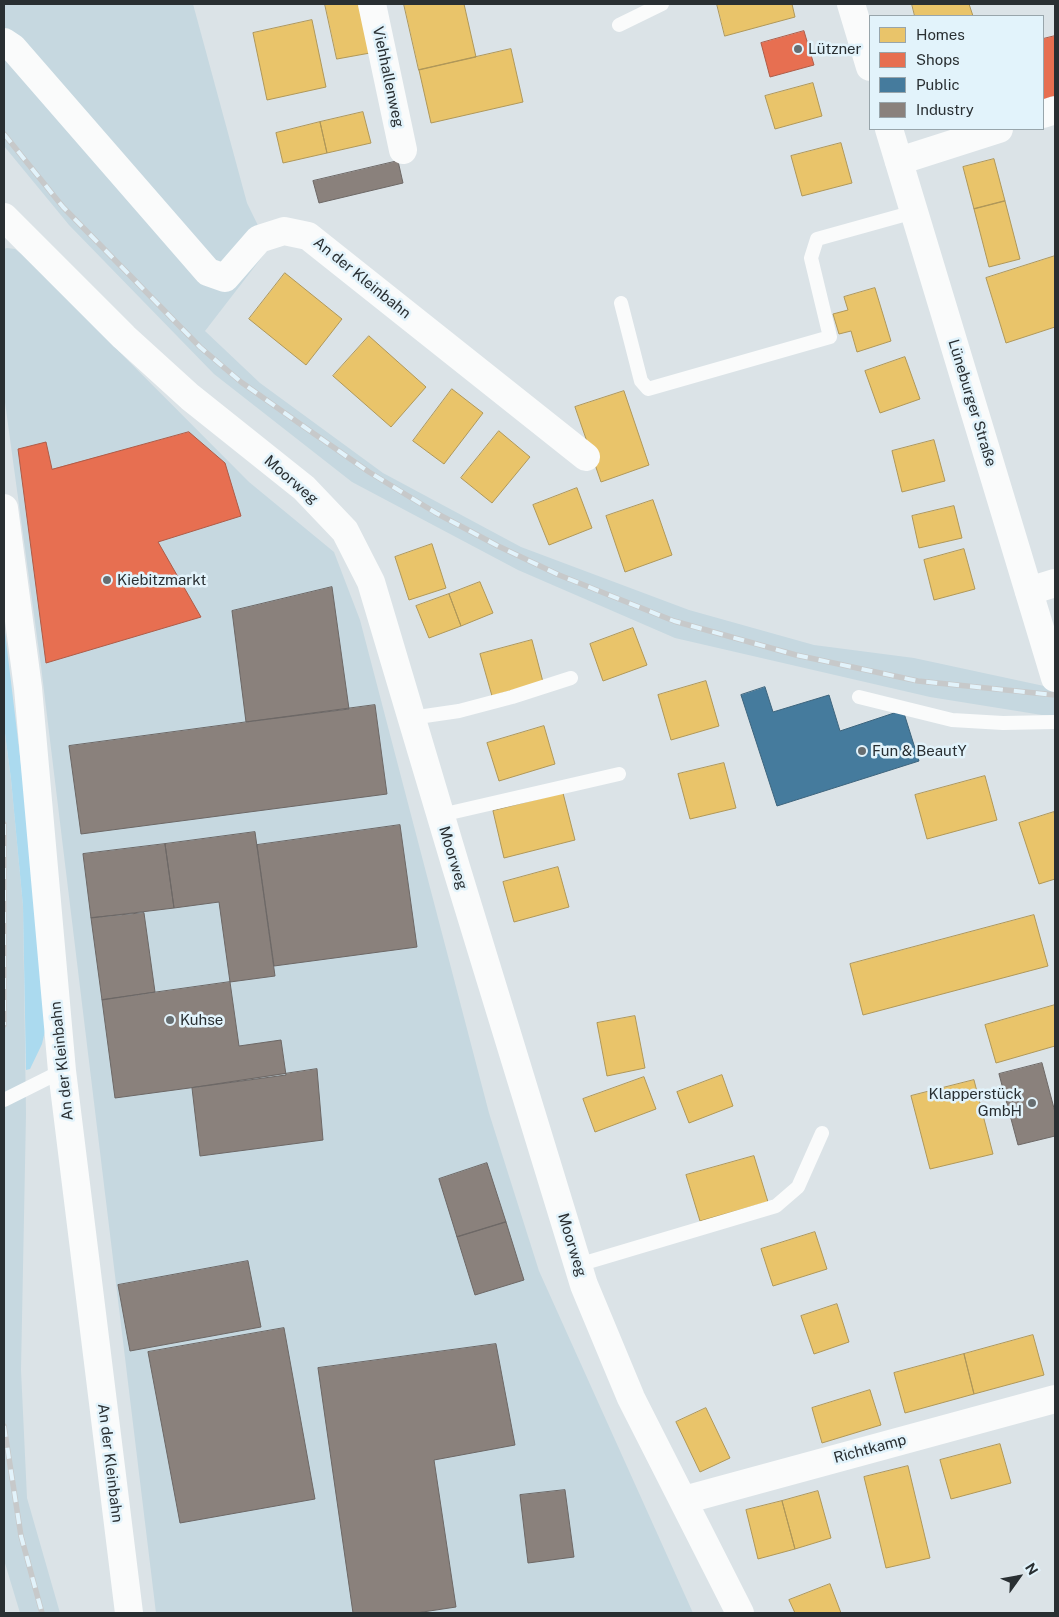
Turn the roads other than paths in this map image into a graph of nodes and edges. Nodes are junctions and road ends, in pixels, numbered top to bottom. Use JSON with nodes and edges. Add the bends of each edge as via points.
{"nodes":[{"id":1,"x":372,"y":4,"type":"edge"},
{"id":2,"x":662,"y":4,"type":"edge"},
{"id":3,"x":851,"y":4,"type":"edge"},
{"id":4,"x":619,"y":25,"type":"dead end"},
{"id":5,"x":4,"y":42,"type":"edge"},
{"id":6,"x":869,"y":64,"type":"edge"},
{"id":7,"x":889,"y":130,"type":"edge"},
{"id":8,"x":996,"y":130,"type":"edge"},
{"id":9,"x":403,"y":150,"type":"dead end"},
{"id":10,"x":899,"y":161,"type":"junction"},
{"id":11,"x":914,"y":212,"type":"junction"},
{"id":12,"x":4,"y":216,"type":"edge"},
{"id":13,"x":622,"y":303,"type":"dead end"},
{"id":14,"x":586,"y":457,"type":"dead end"},
{"id":15,"x":4,"y":508,"type":"edge"},
{"id":16,"x":1055,"y":584,"type":"edge"},
{"id":17,"x":1029,"y":591,"type":"junction"},
{"id":18,"x":571,"y":678,"type":"dead end"},
{"id":19,"x":1055,"y":678,"type":"edge"},
{"id":20,"x":859,"y":696,"type":"dead end"},
{"id":21,"x":411,"y":718,"type":"junction"},
{"id":22,"x":1055,"y":722,"type":"edge"},
{"id":23,"x":619,"y":774,"type":"dead end"},
{"id":24,"x":441,"y":815,"type":"junction"},
{"id":25,"x":62,"y":1070,"type":"junction"},
{"id":26,"x":4,"y":1100,"type":"edge"},
{"id":27,"x":822,"y":1133,"type":"dead end"},
{"id":28,"x":578,"y":1265,"type":"junction"},
{"id":29,"x":1055,"y":1399,"type":"edge"},
{"id":30,"x":684,"y":1500,"type":"junction"},
{"id":31,"x":129,"y":1613,"type":"edge"},
{"id":32,"x":740,"y":1613,"type":"edge"}],
"edges":[{"from":1,"to":9,"type":"street","name":"Viehhallenweg"},
{"from":2,"to":4,"type":"lane"},
{"from":3,"to":6,"type":"street"},
{"from":5,"to":14,"type":"street","name":"An der Kleinbahn","via":[[13,48],[208,272],[224,278],[259,239],[284,231],[308,236]]},
{"from":7,"to":10,"type":"street","name":"Lüneburger Straße"},
{"from":8,"to":10,"type":"street"},
{"from":10,"to":11,"type":"street","name":"Lüneburger Straße"},
{"from":11,"to":13,"type":"lane","via":[[818,239],[811,258],[830,337],[648,389],[642,381]]},
{"from":11,"to":17,"type":"street","name":"Lüneburger Straße"},
{"from":12,"to":21,"type":"street","name":"Moorweg","via":[[124,337],[190,397],[304,488],[345,531],[371,582]]},
{"from":15,"to":25,"type":"street","name":"An der Kleinbahn","via":[[28,688]]},
{"from":16,"to":17,"type":"street"},
{"from":17,"to":19,"type":"street","name":"Lüneburger Straße"},
{"from":18,"to":21,"type":"lane","via":[[486,704]]},
{"from":20,"to":22,"type":"lane","via":[[952,720]]},
{"from":21,"to":24,"type":"street","name":"Moorweg"},
{"from":23,"to":24,"type":"lane"},
{"from":24,"to":28,"type":"street","name":"Moorweg"},
{"from":25,"to":26,"type":"lane"},
{"from":25,"to":31,"type":"street","name":"An der Kleinbahn"},
{"from":27,"to":28,"type":"lane","via":[[798,1187],[776,1206]]},
{"from":28,"to":30,"type":"street","name":"Moorweg","via":[[631,1398]]},
{"from":29,"to":30,"type":"street","name":"Richtkamp"},
{"from":30,"to":32,"type":"street","name":"Moorweg"}]}
